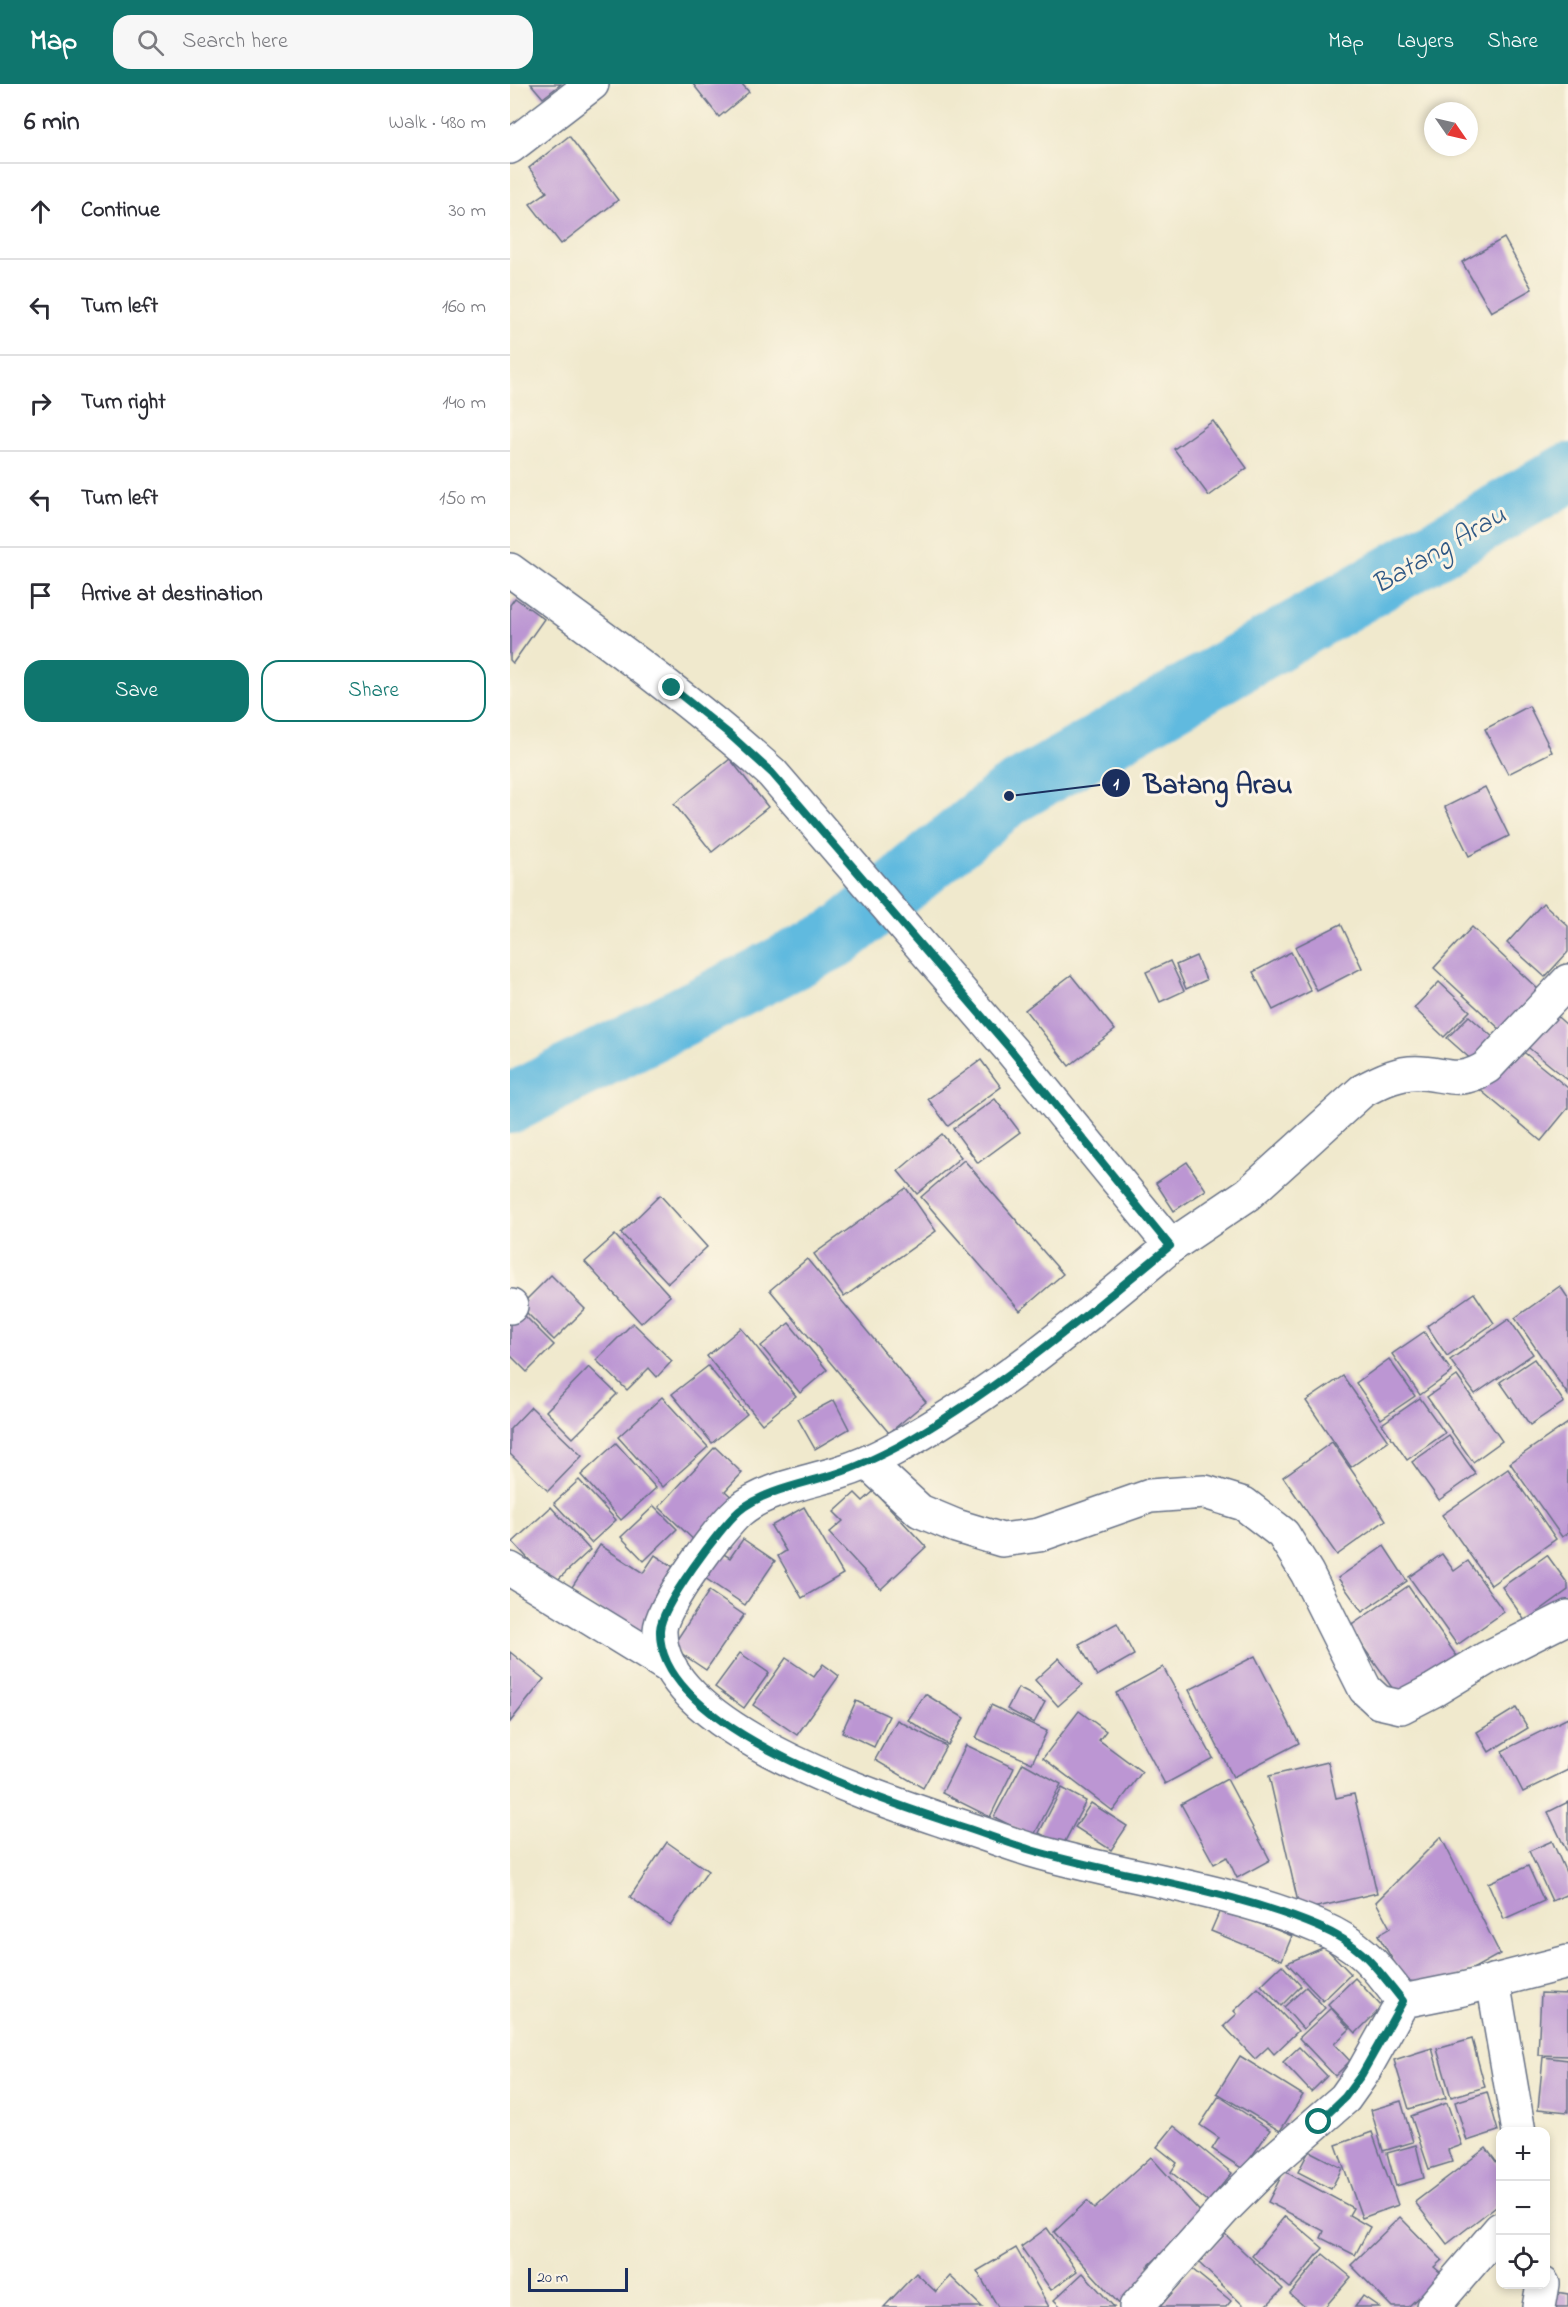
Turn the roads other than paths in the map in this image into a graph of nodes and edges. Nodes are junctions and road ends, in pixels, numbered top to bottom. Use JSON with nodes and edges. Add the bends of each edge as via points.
{"nodes":[{"id":1,"x":592,"y":84,"type":"edge"},
{"id":2,"x":510,"y":147,"type":"edge"},
{"id":3,"x":510,"y":570,"type":"edge"},
{"id":4,"x":1568,"y":981,"type":"edge"},
{"id":5,"x":1170,"y":1246,"type":"junction"},
{"id":6,"x":868,"y":1462,"type":"junction"},
{"id":7,"x":510,"y":1569,"type":"edge"},
{"id":8,"x":1568,"y":1617,"type":"edge"},
{"id":9,"x":670,"y":1668,"type":"junction"},
{"id":10,"x":1568,"y":1962,"type":"edge"},
{"id":11,"x":1493,"y":1981,"type":"junction"},
{"id":12,"x":1403,"y":2001,"type":"junction"},
{"id":13,"x":1518,"y":2127,"type":"edge"},
{"id":14,"x":1496,"y":2234,"type":"edge"},
{"id":15,"x":1542,"y":2289,"type":"edge"},
{"id":16,"x":1136,"y":2307,"type":"edge"},
{"id":17,"x":1432,"y":2307,"type":"edge"},
{"id":18,"x":1539,"y":2307,"type":"edge"}],
"edges":[{"from":1,"to":2,"type":"street"},
{"from":3,"to":5,"type":"street","via":[[672,688],[772,773],[1011,1050]]},
{"from":4,"to":5,"type":"street","via":[[1475,1075],[1454,1079],[1411,1073],[1381,1080],[1362,1091],[1248,1194]]},
{"from":5,"to":6,"type":"street","via":[[1052,1343],[952,1415]]},
{"from":6,"to":8,"type":"street","via":[[920,1511],[1002,1540],[1040,1535],[1150,1497],[1205,1492],[1244,1504],[1283,1534],[1365,1689],[1379,1702],[1401,1707]]},
{"from":6,"to":9,"type":"street","via":[[759,1497],[740,1510],[669,1604],[660,1626]]},
{"from":7,"to":9,"type":"street"},
{"from":9,"to":12,"type":"street","via":[[710,1712],[801,1766],[898,1805],[1034,1851],[1224,1896],[1318,1927],[1368,1956]]},
{"from":10,"to":11,"type":"street"},
{"from":11,"to":12,"type":"street"},
{"from":11,"to":13,"type":"street"},
{"from":12,"to":16,"type":"street","via":[[1345,2097],[1225,2208]]},
{"from":14,"to":17,"type":"street"},
{"from":15,"to":18,"type":"street"}]}
